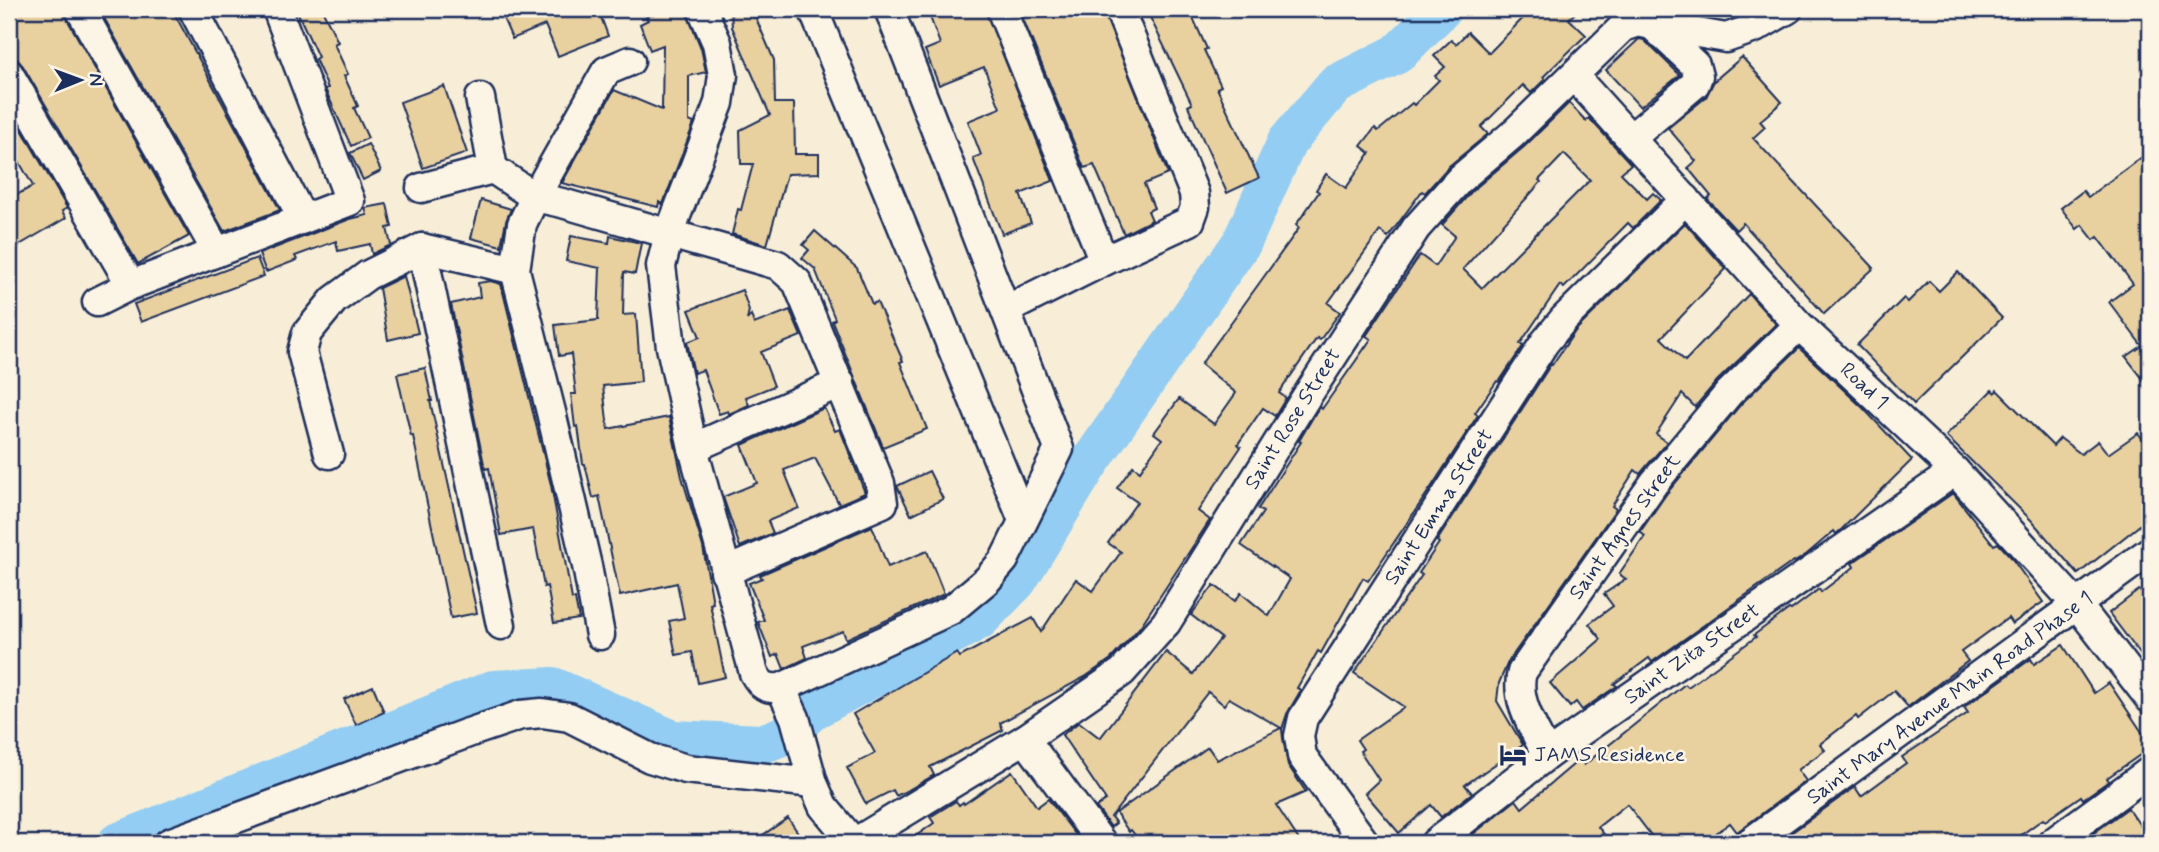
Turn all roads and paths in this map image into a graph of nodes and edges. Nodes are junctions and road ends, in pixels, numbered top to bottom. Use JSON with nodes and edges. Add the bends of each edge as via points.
{"nodes":[{"id":1,"x":80,"y":9,"type":"edge"},
{"id":2,"x":193,"y":9,"type":"edge"},
{"id":3,"x":277,"y":9,"type":"edge"},
{"id":4,"x":702,"y":9,"type":"edge"},
{"id":5,"x":813,"y":9,"type":"edge"},
{"id":6,"x":889,"y":9,"type":"edge"},
{"id":7,"x":1001,"y":9,"type":"edge"},
{"id":8,"x":1119,"y":9,"type":"edge"},
{"id":9,"x":1788,"y":9,"type":"edge"},
{"id":10,"x":1652,"y":25,"type":"junction"},
{"id":11,"x":630,"y":61,"type":"dead end"},
{"id":12,"x":9,"y":74,"type":"edge"},
{"id":13,"x":1574,"y":76,"type":"junction"},
{"id":14,"x":480,"y":98,"type":"dead end"},
{"id":15,"x":1631,"y":138,"type":"junction"},
{"id":16,"x":493,"y":169,"type":"junction"},
{"id":17,"x":421,"y":188,"type":"dead end"},
{"id":18,"x":534,"y":197,"type":"junction"},
{"id":19,"x":1686,"y":199,"type":"junction"},
{"id":20,"x":303,"y":219,"type":"junction"},
{"id":21,"x":669,"y":234,"type":"junction"},
{"id":22,"x":422,"y":248,"type":"junction"},
{"id":23,"x":217,"y":252,"type":"junction"},
{"id":24,"x":1104,"y":261,"type":"junction"},
{"id":25,"x":515,"y":270,"type":"junction"},
{"id":26,"x":131,"y":285,"type":"junction"},
{"id":27,"x":97,"y":302,"type":"dead end"},
{"id":28,"x":1006,"y":310,"type":"junction"},
{"id":29,"x":1799,"y":326,"type":"junction"},
{"id":30,"x":840,"y":383,"type":"junction"},
{"id":31,"x":693,"y":448,"type":"junction"},
{"id":32,"x":329,"y":454,"type":"dead end"},
{"id":33,"x":1955,"y":471,"type":"junction"},
{"id":34,"x":1023,"y":520,"type":"junction"},
{"id":35,"x":2150,"y":551,"type":"edge"},
{"id":36,"x":725,"y":572,"type":"junction"},
{"id":37,"x":2078,"y":606,"type":"junction"},
{"id":38,"x":501,"y":625,"type":"dead end"},
{"id":39,"x":600,"y":635,"type":"dead end"},
{"id":40,"x":781,"y":688,"type":"junction"},
{"id":41,"x":2150,"y":699,"type":"edge"},
{"id":42,"x":1025,"y":739,"type":"junction"},
{"id":43,"x":1547,"y":755,"type":"junction"},
{"id":44,"x":2150,"y":771,"type":"edge"},
{"id":45,"x":813,"y":783,"type":"junction"},
{"id":46,"x":169,"y":843,"type":"edge"},
{"id":47,"x":854,"y":843,"type":"edge"},
{"id":48,"x":1102,"y":843,"type":"edge"},
{"id":49,"x":1366,"y":843,"type":"edge"},
{"id":50,"x":1435,"y":843,"type":"edge"},
{"id":51,"x":1749,"y":843,"type":"edge"},
{"id":52,"x":2052,"y":843,"type":"edge"}],
"edges":[{"from":1,"to":23,"type":"street"},
{"from":2,"to":20,"type":"street"},
{"from":3,"to":20,"type":"street","via":[[350,201]]},
{"from":4,"to":21,"type":"street","via":[[723,75],[719,103]]},
{"from":5,"to":34,"type":"street"},
{"from":6,"to":28,"type":"street"},
{"from":7,"to":24,"type":"street"},
{"from":8,"to":24,"type":"street","via":[[1194,193],[1195,207],[1190,221]]},
{"from":9,"to":10,"type":"street","name":"Saint Rose Street","via":[[1726,38]]},
{"from":10,"to":13,"type":"street","name":"Saint Rose Street","via":[[1639,22],[1623,27]]},
{"from":10,"to":15,"type":"street","via":[[1695,65],[1698,76],[1695,84]]},
{"from":11,"to":18,"type":"street","via":[[606,71]]},
{"from":12,"to":26,"type":"street"},
{"from":13,"to":15,"type":"street","name":"Road 1"},
{"from":13,"to":42,"type":"street","name":"Saint Rose Street","via":[[1460,179],[1416,228],[1166,623],[1122,672]]},
{"from":14,"to":16,"type":"street"},
{"from":15,"to":19,"type":"street","name":"Road 1"},
{"from":16,"to":17,"type":"street"},
{"from":16,"to":18,"type":"street"},
{"from":18,"to":21,"type":"street"},
{"from":18,"to":25,"type":"street","via":[[522,224]]},
{"from":19,"to":29,"type":"street","name":"Road 1"},
{"from":19,"to":49,"type":"street","name":"Saint Emma Street","via":[[1545,342],[1303,718],[1299,736],[1302,756]]},
{"from":20,"to":23,"type":"street"},
{"from":21,"to":30,"type":"street","via":[[778,265],[797,282]]},
{"from":21,"to":31,"type":"street","via":[[661,266],[671,347]]},
{"from":22,"to":25,"type":"street"},
{"from":22,"to":32,"type":"street","via":[[368,275],[334,300],[307,333],[302,352]]},
{"from":22,"to":38,"type":"street"},
{"from":23,"to":26,"type":"street"},
{"from":24,"to":28,"type":"street"},
{"from":25,"to":39,"type":"street"},
{"from":26,"to":27,"type":"street"},
{"from":28,"to":34,"type":"street","via":[[1059,449]]},
{"from":29,"to":33,"type":"street","name":"Road 1"},
{"from":29,"to":43,"type":"street","name":"Saint Agnes Street","via":[[1729,393],[1654,483],[1522,672],[1518,685],[1522,703]]},
{"from":30,"to":31,"type":"street"},
{"from":30,"to":36,"type":"street","via":[[880,483],[883,503]]},
{"from":31,"to":36,"type":"street"},
{"from":33,"to":37,"type":"street","name":"Road 1"},
{"from":33,"to":43,"type":"street","name":"Saint Zita Street"},
{"from":34,"to":40,"type":"street","via":[[1004,560],[988,580],[951,610]]},
{"from":35,"to":37,"type":"street","name":"Saint Mary Avenue Main Road Phase 1"},
{"from":36,"to":40,"type":"street","via":[[754,673],[761,685]]},
{"from":37,"to":41,"type":"street","name":"Road 1"},
{"from":37,"to":51,"type":"street","name":"Saint Mary Avenue Main Road Phase 1"},
{"from":40,"to":45,"type":"street","via":[[795,718]]},
{"from":42,"to":47,"type":"street","name":"Saint Rose Street"},
{"from":42,"to":48,"type":"street"},
{"from":43,"to":50,"type":"street","name":"Saint Zita Street"},
{"from":44,"to":52,"type":"street"},
{"from":45,"to":46,"type":"street","via":[[686,769],[650,758],[569,717],[542,713],[468,733]]},
{"from":45,"to":47,"type":"street","via":[[823,806]]}]}
